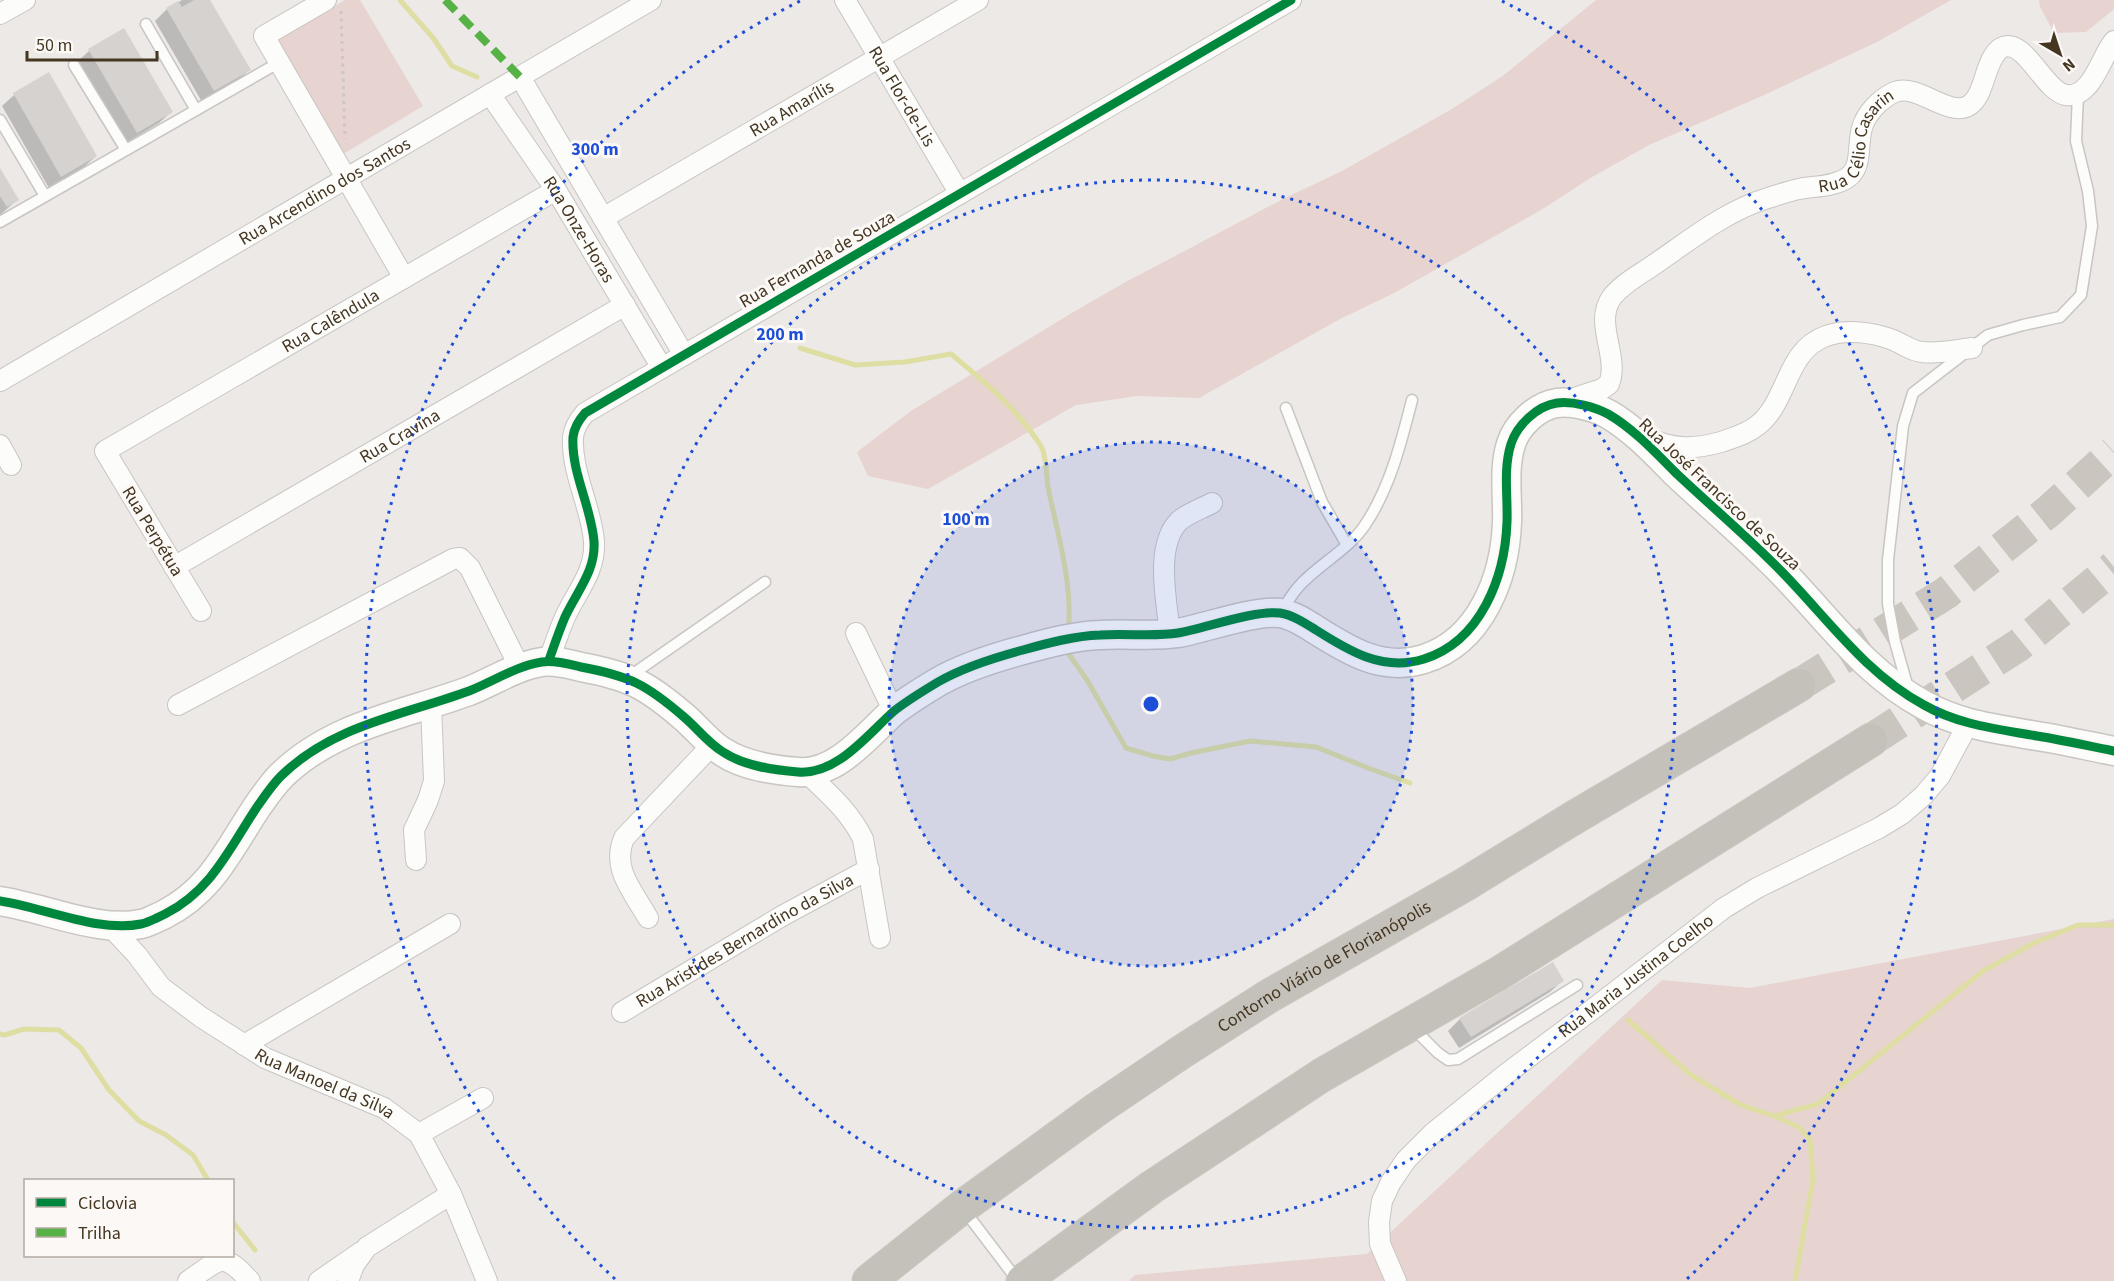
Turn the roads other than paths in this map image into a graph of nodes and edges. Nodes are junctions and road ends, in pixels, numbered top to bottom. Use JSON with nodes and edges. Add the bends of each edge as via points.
{"nodes":[{"id":1,"x":25,"y":0,"type":"edge"},
{"id":2,"x":326,"y":0,"type":"edge"},
{"id":3,"x":651,"y":0,"type":"edge"},
{"id":4,"x":845,"y":0,"type":"edge"},
{"id":5,"x":978,"y":0,"type":"edge"},
{"id":6,"x":1291,"y":0,"type":"edge"},
{"id":7,"x":0,"y":14,"type":"edge"},
{"id":8,"x":146,"y":24,"type":"dead end"},
{"id":9,"x":2114,"y":41,"type":"edge"},
{"id":10,"x":879,"y":58,"type":"junction"},
{"id":11,"x":280,"y":62,"type":"junction"},
{"id":12,"x":74,"y":65,"type":"dead end"},
{"id":13,"x":520,"y":77,"type":"junction"},
{"id":14,"x":490,"y":94,"type":"junction"},
{"id":15,"x":2078,"y":94,"type":"junction"},
{"id":16,"x":196,"y":110,"type":"junction"},
{"id":17,"x":0,"y":120,"type":"edge"},
{"id":18,"x":126,"y":150,"type":"junction"},
{"id":19,"x":346,"y":178,"type":"junction"},
{"id":20,"x":556,"y":190,"type":"junction"},
{"id":21,"x":960,"y":194,"type":"junction"},
{"id":22,"x":45,"y":196,"type":"junction"},
{"id":23,"x":603,"y":218,"type":"junction"},
{"id":24,"x":0,"y":222,"type":"edge"},
{"id":25,"x":404,"y":278,"type":"junction"},
{"id":26,"x":625,"y":305,"type":"junction"},
{"id":27,"x":1972,"y":348,"type":"junction"},
{"id":28,"x":684,"y":355,"type":"junction"},
{"id":29,"x":662,"y":368,"type":"junction"},
{"id":30,"x":0,"y":381,"type":"edge"},
{"id":31,"x":1412,"y":400,"type":"dead end"},
{"id":32,"x":1557,"y":403,"type":"junction"},
{"id":33,"x":1286,"y":408,"type":"dead end"},
{"id":34,"x":1635,"y":434,"type":"junction"},
{"id":35,"x":0,"y":445,"type":"edge"},
{"id":36,"x":105,"y":451,"type":"joint"},
{"id":37,"x":11,"y":465,"type":"dead end"},
{"id":38,"x":1212,"y":503,"type":"dead end"},
{"id":39,"x":1347,"y":545,"type":"junction"},
{"id":40,"x":174,"y":567,"type":"junction"},
{"id":41,"x":765,"y":582,"type":"dead end"},
{"id":42,"x":201,"y":611,"type":"dead end"},
{"id":43,"x":1280,"y":613,"type":"junction"},
{"id":44,"x":856,"y":633,"type":"dead end"},
{"id":45,"x":1170,"y":634,"type":"junction"},
{"id":46,"x":549,"y":660,"type":"junction"},
{"id":47,"x":520,"y":668,"type":"junction"},
{"id":48,"x":628,"y":678,"type":"junction"},
{"id":49,"x":1799,"y":685,"type":"tunnel mouth"},
{"id":50,"x":1910,"y":696,"type":"junction"},
{"id":51,"x":431,"y":704,"type":"junction"},
{"id":52,"x":178,"y":705,"type":"dead end"},
{"id":53,"x":894,"y":712,"type":"junction"},
{"id":54,"x":1968,"y":724,"type":"junction"},
{"id":55,"x":1871,"y":740,"type":"tunnel mouth"},
{"id":56,"x":713,"y":744,"type":"junction"},
{"id":57,"x":2114,"y":752,"type":"edge"},
{"id":58,"x":808,"y":774,"type":"junction"},
{"id":59,"x":416,"y":860,"type":"dead end"},
{"id":60,"x":869,"y":869,"type":"junction"},
{"id":61,"x":0,"y":901,"type":"edge"},
{"id":62,"x":648,"y":918,"type":"dead end"},
{"id":63,"x":450,"y":924,"type":"dead end"},
{"id":64,"x":109,"y":925,"type":"junction"},
{"id":65,"x":880,"y":938,"type":"dead end"},
{"id":66,"x":1577,"y":985,"type":"dead end"},
{"id":67,"x":622,"y":1011,"type":"dead end"},
{"id":68,"x":1409,"y":1023,"type":"junction"},
{"id":69,"x":244,"y":1045,"type":"junction"},
{"id":70,"x":483,"y":1098,"type":"dead end"},
{"id":71,"x":419,"y":1134,"type":"junction"},
{"id":72,"x":451,"y":1194,"type":"junction"},
{"id":73,"x":962,"y":1207,"type":"junction"},
{"id":74,"x":367,"y":1247,"type":"junction"},
{"id":75,"x":188,"y":1281,"type":"edge"},
{"id":76,"x":250,"y":1281,"type":"edge"},
{"id":77,"x":319,"y":1281,"type":"edge"},
{"id":78,"x":348,"y":1281,"type":"edge"},
{"id":79,"x":487,"y":1281,"type":"edge"},
{"id":80,"x":869,"y":1281,"type":"edge"},
{"id":81,"x":1018,"y":1281,"type":"edge"},
{"id":82,"x":1023,"y":1281,"type":"edge"},
{"id":83,"x":1396,"y":1281,"type":"edge"}],
"edges":[{"from":1,"to":7,"type":"street"},
{"from":2,"to":11,"type":"street","via":[[264,36]]},
{"from":3,"to":13,"type":"street","name":"Rua Arcendino dos Santos"},
{"from":4,"to":10,"type":"street","name":"Rua Flor-de-Lis"},
{"from":5,"to":10,"type":"street","name":"Rua Amarílis"},
{"from":6,"to":21,"type":"street","name":"Rua Fernanda de Souza"},
{"from":8,"to":16,"type":"lane"},
{"from":9,"to":15,"type":"street","via":[[2092,80]]},
{"from":10,"to":21,"type":"street","name":"Rua Flor-de-Lis"},
{"from":10,"to":23,"type":"street","name":"Rua Amarílis"},
{"from":11,"to":16,"type":"lane"},
{"from":11,"to":19,"type":"street"},
{"from":12,"to":18,"type":"lane"},
{"from":13,"to":14,"type":"street","name":"Rua Arcendino dos Santos"},
{"from":13,"to":23,"type":"street","name":"Rua Onze-Horas"},
{"from":14,"to":19,"type":"street","name":"Rua Arcendino dos Santos"},
{"from":14,"to":20,"type":"street","name":"Rua Onze-Horas"},
{"from":15,"to":27,"type":"lane","via":[[2076,141],[2092,226],[2081,295],[2060,317],[1988,335]]},
{"from":15,"to":32,"type":"street","name":"Rua Célio Casarin","via":[[2066,95],[2053,89],[2019,49],[2010,46],[1994,55],[1974,102],[1966,108],[1956,109],[1916,93],[1898,91],[1884,98],[1862,126],[1858,164],[1848,178],[1749,204],[1713,224],[1613,296],[1605,320],[1613,369],[1609,384]]},
{"from":16,"to":18,"type":"lane"},
{"from":17,"to":22,"type":"lane"},
{"from":18,"to":22,"type":"lane"},
{"from":19,"to":25,"type":"street"},
{"from":19,"to":30,"type":"street","name":"Rua Arcendino dos Santos"},
{"from":20,"to":25,"type":"street","name":"Rua Calêndula"},
{"from":20,"to":26,"type":"street","name":"Rua Onze-Horas"},
{"from":21,"to":28,"type":"street","name":"Rua Fernanda de Souza"},
{"from":22,"to":24,"type":"lane"},
{"from":23,"to":28,"type":"street","name":"Rua Onze-Horas"},
{"from":25,"to":36,"type":"street","name":"Rua Calêndula"},
{"from":26,"to":29,"type":"street","name":"Rua Onze-Horas"},
{"from":26,"to":40,"type":"street","name":"Rua Cravina"},
{"from":27,"to":34,"type":"street","via":[[1914,351],[1869,333],[1841,332],[1809,345],[1799,355],[1770,412],[1743,435],[1685,448],[1669,447]]},
{"from":27,"to":50,"type":"lane","via":[[1913,393],[1903,426],[1888,560],[1888,604]]},
{"from":28,"to":29,"type":"street","name":"Rua Fernanda de Souza"},
{"from":29,"to":46,"type":"street","name":"Rua Fernanda de Souza","via":[[585,413],[578,422],[573,435],[574,453],[590,519],[594,556],[588,578],[566,616]]},
{"from":31,"to":39,"type":"lane","via":[[1388,481],[1365,525]]},
{"from":32,"to":34,"type":"street","name":"Rua José Francisco de Souza","via":[[1589,406]]},
{"from":32,"to":43,"type":"street","via":[[1539,410],[1520,426],[1510,446],[1503,559],[1479,616],[1466,634],[1448,648],[1416,661],[1383,662],[1344,648],[1306,623]]},
{"from":33,"to":39,"type":"lane","via":[[1322,502]]},
{"from":34,"to":50,"type":"street","name":"Rua José Francisco de Souza","via":[[1779,570],[1866,663]]},
{"from":35,"to":37,"type":"street"},
{"from":36,"to":40,"type":"street","name":"Rua Perpétua"},
{"from":38,"to":45,"type":"street","via":[[1180,521],[1166,546]]},
{"from":39,"to":43,"type":"lane","via":[[1301,584]]},
{"from":40,"to":42,"type":"street","name":"Rua Perpétua"},
{"from":41,"to":48,"type":"lane"},
{"from":43,"to":45,"type":"street","via":[[1262,613]]},
{"from":44,"to":53,"type":"street"},
{"from":45,"to":53,"type":"street","via":[[1102,634],[1022,650],[956,672]]},
{"from":46,"to":47,"type":"street"},
{"from":46,"to":48,"type":"street"},
{"from":47,"to":51,"type":"street"},
{"from":47,"to":52,"type":"street","via":[[470,568],[460,558]]},
{"from":48,"to":56,"type":"street","via":[[665,701]]},
{"from":49,"to":73,"type":"highway","name":"Contorno Viário de Florianópolis","via":[[1260,1002],[1097,1109]]},
{"from":50,"to":54,"type":"street","name":"Rua José Francisco de Souza"},
{"from":51,"to":59,"type":"street","via":[[434,781],[414,830]]},
{"from":51,"to":64,"type":"street","via":[[392,714],[315,749],[278,779],[204,887],[183,904],[143,924]]},
{"from":53,"to":58,"type":"street","via":[[834,763]]},
{"from":54,"to":57,"type":"street","name":"Rua José Francisco de Souza"},
{"from":54,"to":83,"type":"street","name":"Rua Maria Justina Coelho","via":[[1940,776],[1902,814],[1724,908],[1433,1133],[1406,1160],[1382,1201],[1380,1244]]},
{"from":55,"to":68,"type":"highway","via":[[1507,968]]},
{"from":56,"to":58,"type":"street","via":[[753,765]]},
{"from":56,"to":62,"type":"street","via":[[624,838],[619,850],[624,877]]},
{"from":58,"to":60,"type":"street","via":[[856,824]]},
{"from":60,"to":65,"type":"street"},
{"from":60,"to":67,"type":"street","name":"Rua Aristides Bernardino da Silva"},
{"from":61,"to":64,"type":"street"},
{"from":63,"to":69,"type":"street"},
{"from":64,"to":69,"type":"street","name":"Rua Manoel da Silva","via":[[161,987]]},
{"from":66,"to":68,"type":"lane","via":[[1458,1059],[1448,1060],[1438,1053]]},
{"from":68,"to":82,"type":"highway","via":[[1236,1130]]},
{"from":69,"to":71,"type":"street","name":"Rua Manoel da Silva","via":[[384,1108]]},
{"from":70,"to":71,"type":"street"},
{"from":71,"to":72,"type":"street","name":"Rua Manoel da Silva"},
{"from":72,"to":74,"type":"street"},
{"from":72,"to":79,"type":"street","name":"Rua Manoel da Silva"},
{"from":73,"to":80,"type":"highway","name":"Contorno Viário de Florianópolis"},
{"from":73,"to":81,"type":"lane"},
{"from":74,"to":77,"type":"street"},
{"from":74,"to":78,"type":"street"},
{"from":75,"to":76,"type":"street","via":[[223,1260],[230,1261]]}]}
